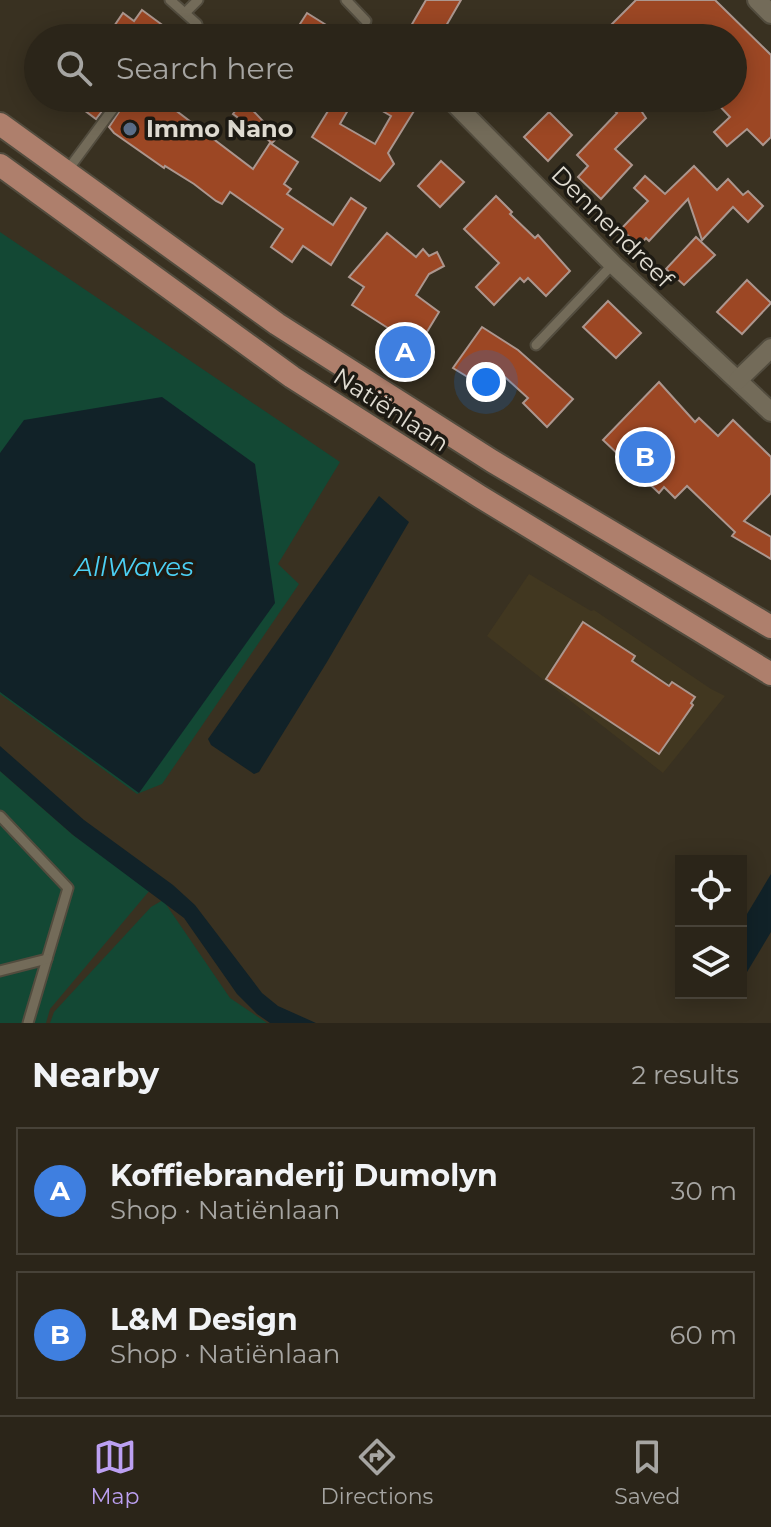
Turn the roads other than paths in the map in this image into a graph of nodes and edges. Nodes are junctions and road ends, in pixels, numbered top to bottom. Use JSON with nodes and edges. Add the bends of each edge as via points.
{"nodes":[{"id":1,"x":170,"y":0,"type":"edge"},
{"id":2,"x":198,"y":0,"type":"edge"},
{"id":3,"x":346,"y":0,"type":"edge"},
{"id":4,"x":757,"y":0,"type":"edge"},
{"id":5,"x":186,"y":12,"type":"junction"},
{"id":6,"x":771,"y":14,"type":"edge"},
{"id":7,"x":366,"y":21,"type":"dead end"},
{"id":8,"x":197,"y":24,"type":"dead end"},
{"id":9,"x":111,"y":112,"type":"edge"},
{"id":10,"x":463,"y":112,"type":"edge"},
{"id":11,"x":0,"y":124,"type":"edge"},
{"id":12,"x":0,"y":165,"type":"edge"},
{"id":13,"x":65,"y":173,"type":"junction"},
{"id":14,"x":613,"y":264,"type":"junction"},
{"id":15,"x":536,"y":345,"type":"dead end"},
{"id":16,"x":771,"y":348,"type":"edge"},
{"id":17,"x":738,"y":380,"type":"junction"},
{"id":18,"x":771,"y":412,"type":"edge"},
{"id":19,"x":771,"y":627,"type":"edge"},
{"id":20,"x":771,"y":674,"type":"edge"},
{"id":21,"x":0,"y":816,"type":"edge"},
{"id":22,"x":47,"y":959,"type":"junction"},
{"id":23,"x":0,"y":971,"type":"edge"},
{"id":24,"x":28,"y":1023,"type":"edge"}],
"edges":[{"from":1,"to":5,"type":"lane"},
{"from":2,"to":5,"type":"lane"},
{"from":3,"to":7,"type":"lane"},
{"from":4,"to":6,"type":"street"},
{"from":5,"to":8,"type":"lane"},
{"from":9,"to":13,"type":"lane"},
{"from":10,"to":14,"type":"street","name":"Dennendreef"},
{"from":11,"to":13,"type":"main road","name":"Natiënlaan"},
{"from":12,"to":20,"type":"main road","name":"Natiënlaan","via":[[292,377]]},
{"from":13,"to":19,"type":"main road","name":"Natiënlaan","via":[[277,324],[492,461]]},
{"from":14,"to":15,"type":"lane"},
{"from":14,"to":17,"type":"street","name":"Dennendreef"},
{"from":16,"to":17,"type":"street"},
{"from":17,"to":18,"type":"street","name":"Dennendreef"},
{"from":21,"to":22,"type":"lane","via":[[68,888]]},
{"from":22,"to":23,"type":"lane"},
{"from":22,"to":24,"type":"lane"}]}
